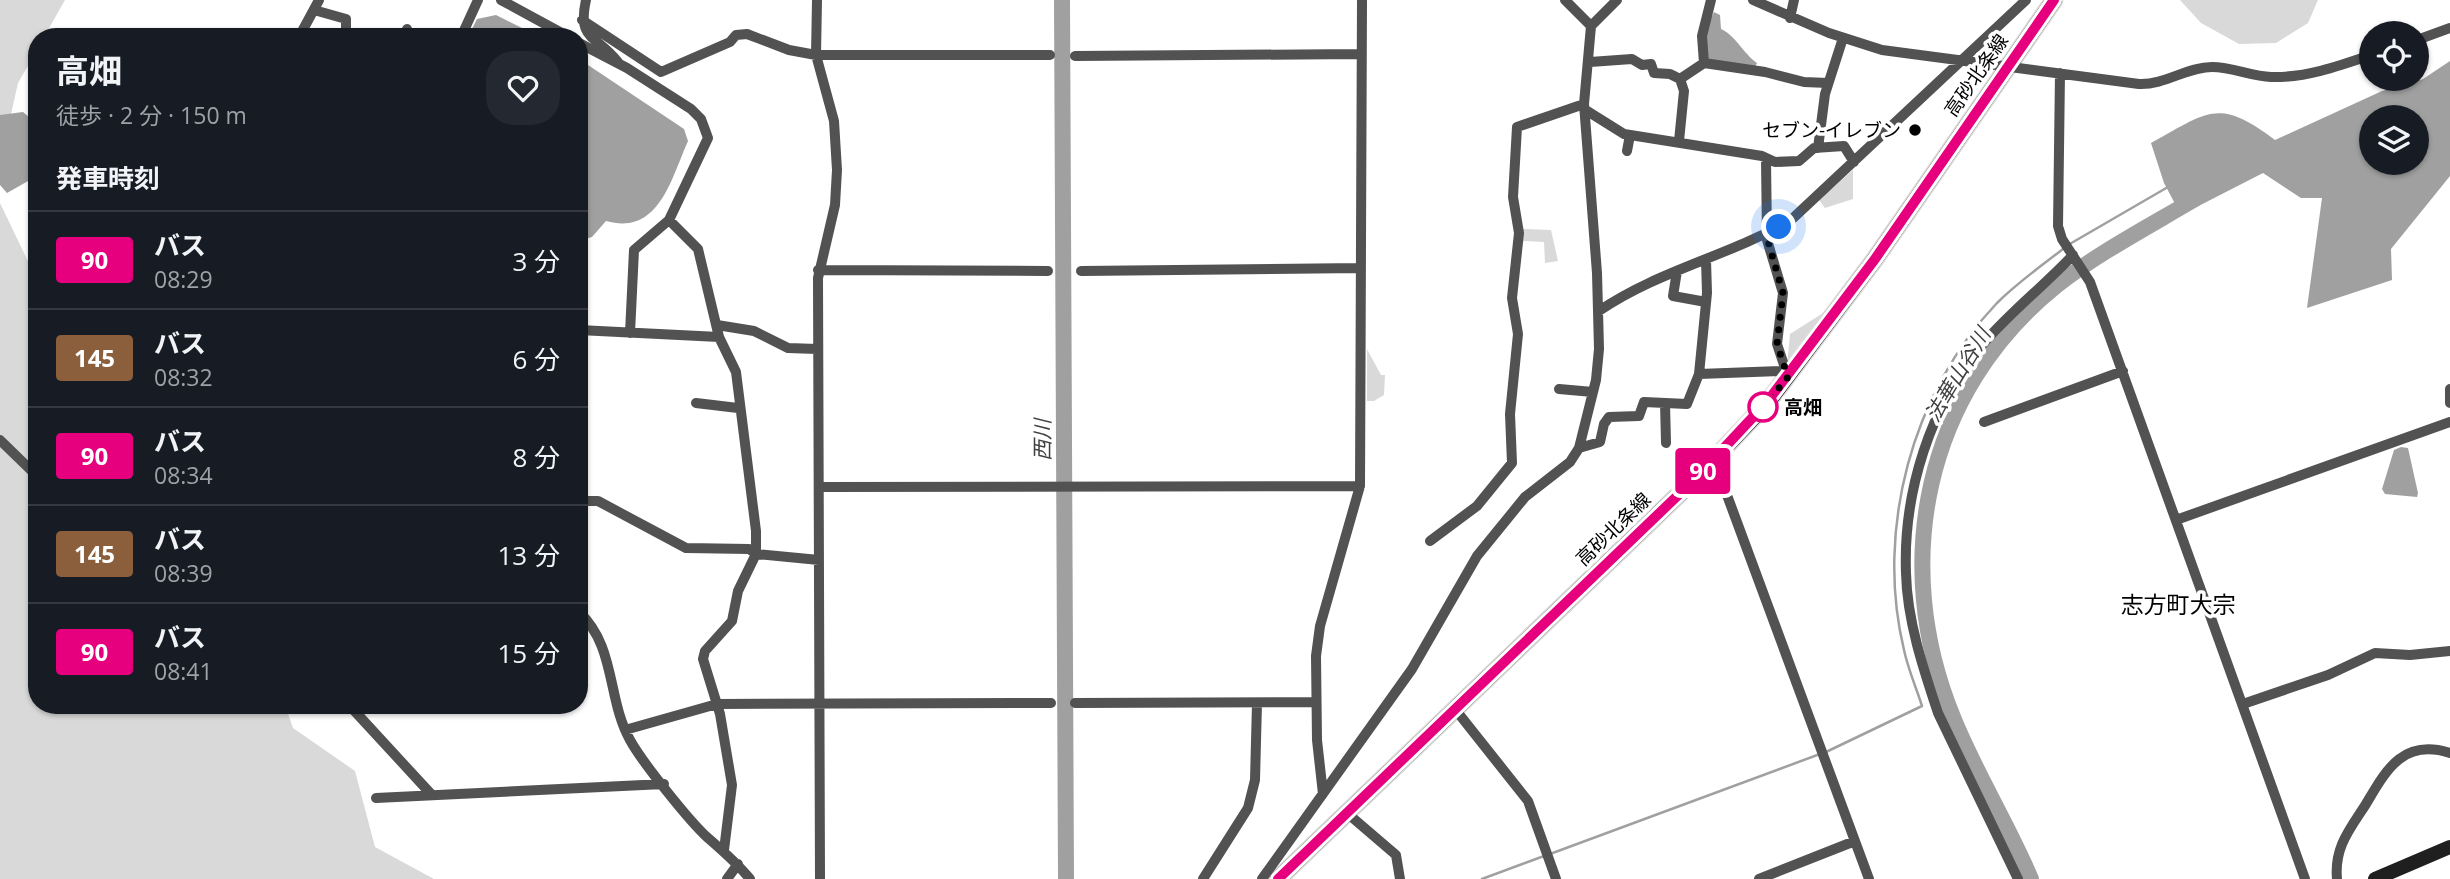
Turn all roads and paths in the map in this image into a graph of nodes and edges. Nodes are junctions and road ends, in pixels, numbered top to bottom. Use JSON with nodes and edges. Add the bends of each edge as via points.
{"nodes":[{"id":1,"x":478,"y":0,"type":"edge"},
{"id":2,"x":500,"y":0,"type":"edge"},
{"id":3,"x":586,"y":0,"type":"edge"},
{"id":4,"x":817,"y":0,"type":"edge"},
{"id":5,"x":1362,"y":0,"type":"edge"},
{"id":6,"x":1565,"y":0,"type":"edge"},
{"id":7,"x":1617,"y":0,"type":"edge"},
{"id":8,"x":1712,"y":0,"type":"edge"},
{"id":9,"x":1753,"y":0,"type":"edge"},
{"id":10,"x":1794,"y":0,"type":"edge"},
{"id":11,"x":2026,"y":0,"type":"edge"},
{"id":12,"x":2054,"y":0,"type":"edge"},
{"id":13,"x":317,"y":5,"type":"edge"},
{"id":14,"x":1790,"y":18,"type":"junction"},
{"id":15,"x":582,"y":20,"type":"junction"},
{"id":16,"x":1591,"y":26,"type":"junction"},
{"id":17,"x":304,"y":28,"type":"edge"},
{"id":18,"x":346,"y":28,"type":"edge"},
{"id":19,"x":465,"y":28,"type":"edge"},
{"id":20,"x":552,"y":28,"type":"edge"},
{"id":21,"x":583,"y":28,"type":"edge"},
{"id":22,"x":2450,"y":28,"type":"edge"},
{"id":23,"x":588,"y":35,"type":"edge"},
{"id":24,"x":2429,"y":36,"type":"edge"},
{"id":25,"x":1843,"y":38,"type":"junction"},
{"id":26,"x":588,"y":48,"type":"edge"},
{"id":27,"x":1361,"y":54,"type":"junction"},
{"id":28,"x":816,"y":55,"type":"junction"},
{"id":29,"x":1050,"y":55,"type":"dead end"},
{"id":30,"x":1075,"y":56,"type":"dead end"},
{"id":31,"x":2359,"y":59,"type":"edge"},
{"id":32,"x":1964,"y":60,"type":"junction"},
{"id":33,"x":1590,"y":62,"type":"junction"},
{"id":34,"x":1704,"y":63,"type":"junction"},
{"id":35,"x":620,"y":65,"type":"junction"},
{"id":36,"x":2008,"y":65,"type":"junction"},
{"id":37,"x":2060,"y":73,"type":"junction"},
{"id":38,"x":1680,"y":79,"type":"junction"},
{"id":39,"x":1828,"y":83,"type":"junction"},
{"id":40,"x":1584,"y":106,"type":"junction"},
{"id":41,"x":1630,"y":135,"type":"junction"},
{"id":42,"x":1679,"y":141,"type":"junction"},
{"id":43,"x":1818,"y":148,"type":"junction"},
{"id":44,"x":1627,"y":151,"type":"dead end"},
{"id":45,"x":1766,"y":159,"type":"junction"},
{"id":46,"x":1854,"y":162,"type":"junction"},
{"id":47,"x":669,"y":220,"type":"junction"},
{"id":48,"x":1766,"y":234,"type":"junction"},
{"id":49,"x":2071,"y":252,"type":"junction"},
{"id":50,"x":1706,"y":260,"type":"junction"},
{"id":51,"x":1361,"y":268,"type":"junction"},
{"id":52,"x":818,"y":270,"type":"junction"},
{"id":53,"x":1048,"y":271,"type":"dead end"},
{"id":54,"x":1082,"y":271,"type":"dead end"},
{"id":55,"x":1677,"y":271,"type":"junction"},
{"id":56,"x":1706,"y":302,"type":"junction"},
{"id":57,"x":1598,"y":312,"type":"junction"},
{"id":58,"x":717,"y":325,"type":"junction"},
{"id":59,"x":588,"y":331,"type":"edge"},
{"id":60,"x":630,"y":333,"type":"junction"},
{"id":61,"x":719,"y":337,"type":"junction"},
{"id":62,"x":817,"y":349,"type":"junction"},
{"id":63,"x":2123,"y":371,"type":"junction"},
{"id":64,"x":1699,"y":374,"type":"junction"},
{"id":65,"x":1788,"y":377,"type":"junction"},
{"id":66,"x":1559,"y":389,"type":"dead end"},
{"id":67,"x":2450,"y":389,"type":"edge"},
{"id":68,"x":1593,"y":392,"type":"junction"},
{"id":69,"x":696,"y":403,"type":"dead end"},
{"id":70,"x":1665,"y":403,"type":"junction"},
{"id":71,"x":2450,"y":403,"type":"edge"},
{"id":72,"x":738,"y":408,"type":"junction"},
{"id":73,"x":1984,"y":422,"type":"dead end"},
{"id":74,"x":2450,"y":422,"type":"edge"},
{"id":75,"x":0,"y":440,"type":"edge"},
{"id":76,"x":1666,"y":443,"type":"dead end"},
{"id":77,"x":1579,"y":448,"type":"junction"},
{"id":78,"x":1714,"y":460,"type":"junction"},
{"id":79,"x":28,"y":467,"type":"edge"},
{"id":80,"x":1360,"y":486,"type":"junction"},
{"id":81,"x":819,"y":487,"type":"junction"},
{"id":82,"x":588,"y":501,"type":"edge"},
{"id":83,"x":2176,"y":520,"type":"junction"},
{"id":84,"x":1430,"y":541,"type":"dead end"},
{"id":85,"x":756,"y":554,"type":"junction"},
{"id":86,"x":819,"y":560,"type":"junction"},
{"id":87,"x":588,"y":623,"type":"edge"},
{"id":88,"x":2450,"y":651,"type":"edge"},
{"id":89,"x":1051,"y":702,"type":"dead end"},
{"id":90,"x":1315,"y":702,"type":"junction"},
{"id":91,"x":1075,"y":703,"type":"dead end"},
{"id":92,"x":1257,"y":703,"type":"junction"},
{"id":93,"x":2243,"y":704,"type":"junction"},
{"id":94,"x":717,"y":705,"type":"junction"},
{"id":95,"x":819,"y":705,"type":"junction"},
{"id":96,"x":1455,"y":709,"type":"junction"},
{"id":97,"x":357,"y":714,"type":"edge"},
{"id":98,"x":625,"y":730,"type":"junction"},
{"id":99,"x":2450,"y":753,"type":"edge"},
{"id":100,"x":664,"y":784,"type":"junction"},
{"id":101,"x":431,"y":793,"type":"junction"},
{"id":102,"x":1323,"y":794,"type":"junction"},
{"id":103,"x":376,"y":798,"type":"dead end"},
{"id":104,"x":1347,"y":813,"type":"junction"},
{"id":105,"x":1854,"y":841,"type":"junction"},
{"id":106,"x":2450,"y":847,"type":"edge"},
{"id":107,"x":724,"y":850,"type":"junction"},
{"id":108,"x":738,"y":864,"type":"junction"},
{"id":109,"x":727,"y":879,"type":"edge"},
{"id":110,"x":750,"y":879,"type":"edge"},
{"id":111,"x":820,"y":879,"type":"edge"},
{"id":112,"x":1203,"y":879,"type":"edge"},
{"id":113,"x":1262,"y":879,"type":"edge"},
{"id":114,"x":1278,"y":879,"type":"edge"},
{"id":115,"x":1400,"y":879,"type":"edge"},
{"id":116,"x":1556,"y":879,"type":"edge"},
{"id":117,"x":1759,"y":879,"type":"edge"},
{"id":118,"x":1869,"y":879,"type":"edge"},
{"id":119,"x":2018,"y":879,"type":"edge"},
{"id":120,"x":2305,"y":879,"type":"edge"},
{"id":121,"x":2337,"y":879,"type":"edge"},
{"id":122,"x":2375,"y":879,"type":"edge"}],
"edges":[{"from":1,"to":19,"type":"street"},
{"from":2,"to":20,"type":"street"},
{"from":3,"to":15,"type":"street"},
{"from":4,"to":28,"type":"street"},
{"from":5,"to":27,"type":"street"},
{"from":6,"to":16,"type":"street"},
{"from":7,"to":16,"type":"street"},
{"from":8,"to":34,"type":"street","via":[[1702,36]]},
{"from":9,"to":14,"type":"street"},
{"from":10,"to":14,"type":"street"},
{"from":11,"to":32,"type":"street"},
{"from":12,"to":36,"type":"main road","name":"高砂北条線"},
{"from":13,"to":17,"type":"street"},
{"from":13,"to":18,"type":"street","via":[[346,19]]},
{"from":14,"to":25,"type":"street"},
{"from":15,"to":21,"type":"street"},
{"from":15,"to":28,"type":"street","via":[[661,72],[730,42],[736,35],[747,34]]},
{"from":16,"to":33,"type":"street"},
{"from":22,"to":24,"type":"street"},
{"from":23,"to":35,"type":"street"},
{"from":25,"to":32,"type":"street","via":[[1882,50]]},
{"from":25,"to":39,"type":"street"},
{"from":26,"to":35,"type":"street"},
{"from":27,"to":30,"type":"street"},
{"from":27,"to":51,"type":"street"},
{"from":28,"to":29,"type":"street"},
{"from":28,"to":52,"type":"street","via":[[834,121],[837,170],[835,205]]},
{"from":31,"to":37,"type":"street","via":[[2289,76],[2210,67],[2149,85]]},
{"from":32,"to":36,"type":"street"},
{"from":32,"to":46,"type":"street"},
{"from":33,"to":38,"type":"street","via":[[1632,59],[1651,64],[1654,73]]},
{"from":33,"to":40,"type":"street"},
{"from":34,"to":38,"type":"street"},
{"from":34,"to":39,"type":"street"},
{"from":35,"to":47,"type":"street","via":[[691,109],[706,128],[708,138],[701,158]]},
{"from":36,"to":37,"type":"street"},
{"from":36,"to":65,"type":"main road","name":"高砂北条線"},
{"from":37,"to":49,"type":"street","via":[[2058,226]]},
{"from":38,"to":42,"type":"street","via":[[1684,91]]},
{"from":39,"to":43,"type":"street"},
{"from":40,"to":41,"type":"street"},
{"from":40,"to":57,"type":"street"},
{"from":40,"to":84,"type":"street","via":[[1517,127],[1513,197],[1519,233],[1512,298],[1518,334],[1510,414],[1512,463],[1477,506]]},
{"from":41,"to":42,"type":"street"},
{"from":41,"to":44,"type":"street"},
{"from":42,"to":45,"type":"street"},
{"from":43,"to":45,"type":"street","via":[[1799,162]]},
{"from":43,"to":46,"type":"street","via":[[1844,146]]},
{"from":45,"to":48,"type":"street"},
{"from":46,"to":48,"type":"street","via":[[1791,220]]},
{"from":47,"to":58,"type":"street","via":[[698,249]]},
{"from":47,"to":60,"type":"street","via":[[634,250]]},
{"from":48,"to":50,"type":"street"},
{"from":48,"to":65,"type":"street","via":[[1783,293],[1777,344]]},
{"from":49,"to":63,"type":"street","via":[[2090,282]]},
{"from":49,"to":119,"type":"street","via":[[1980,347],[1942,404],[1925,448],[1906,535],[1912,620],[1929,686]]},
{"from":50,"to":55,"type":"street"},
{"from":50,"to":56,"type":"street"},
{"from":51,"to":54,"type":"street"},
{"from":51,"to":80,"type":"street"},
{"from":52,"to":53,"type":"street"},
{"from":52,"to":62,"type":"street"},
{"from":55,"to":56,"type":"street","via":[[1673,296]]},
{"from":55,"to":57,"type":"street","via":[[1627,292]]},
{"from":56,"to":64,"type":"street"},
{"from":57,"to":68,"type":"street"},
{"from":58,"to":61,"type":"street"},
{"from":58,"to":62,"type":"street","via":[[754,331],[788,348]]},
{"from":59,"to":60,"type":"street"},
{"from":60,"to":61,"type":"street"},
{"from":61,"to":72,"type":"street","via":[[736,372]]},
{"from":62,"to":81,"type":"street"},
{"from":63,"to":73,"type":"street"},
{"from":63,"to":83,"type":"street"},
{"from":64,"to":65,"type":"street","via":[[1781,371]]},
{"from":64,"to":70,"type":"street","via":[[1687,404]]},
{"from":65,"to":78,"type":"main road","name":"高砂北条線"},
{"from":66,"to":68,"type":"street"},
{"from":67,"to":71,"type":"street"},
{"from":68,"to":77,"type":"street"},
{"from":69,"to":72,"type":"street"},
{"from":70,"to":76,"type":"street"},
{"from":70,"to":77,"type":"street","via":[[1644,402],[1639,416],[1609,417],[1600,442]]},
{"from":72,"to":85,"type":"street"},
{"from":74,"to":83,"type":"street"},
{"from":75,"to":79,"type":"street"},
{"from":77,"to":102,"type":"street","via":[[1570,463],[1525,497],[1477,556],[1412,669]]},
{"from":78,"to":96,"type":"main road","name":"高砂北条線"},
{"from":78,"to":105,"type":"street"},
{"from":80,"to":81,"type":"street"},
{"from":80,"to":90,"type":"street","via":[[1320,626]]},
{"from":81,"to":86,"type":"street"},
{"from":82,"to":85,"type":"street","via":[[598,501],[686,548],[749,549]]},
{"from":83,"to":93,"type":"street"},
{"from":85,"to":86,"type":"street"},
{"from":85,"to":94,"type":"street","via":[[738,591],[732,621],[705,651],[704,666]]},
{"from":86,"to":95,"type":"street"},
{"from":87,"to":98,"type":"street","via":[[600,638]]},
{"from":88,"to":93,"type":"street","via":[[2375,653],[2328,675]]},
{"from":89,"to":95,"type":"street"},
{"from":90,"to":92,"type":"street"},
{"from":90,"to":102,"type":"street"},
{"from":91,"to":92,"type":"street"},
{"from":92,"to":112,"type":"street","via":[[1255,779],[1248,808]]},
{"from":93,"to":120,"type":"street"},
{"from":94,"to":95,"type":"street"},
{"from":94,"to":98,"type":"street"},
{"from":94,"to":107,"type":"street","via":[[732,785]]},
{"from":95,"to":111,"type":"street"},
{"from":96,"to":104,"type":"main road","name":"高砂北条線"},
{"from":96,"to":116,"type":"street","via":[[1528,801]]},
{"from":97,"to":101,"type":"street"},
{"from":98,"to":100,"type":"street"},
{"from":99,"to":121,"type":"street","via":[[2420,751],[2390,765],[2344,834]]},
{"from":100,"to":101,"type":"street"},
{"from":100,"to":107,"type":"street","via":[[706,837]]},
{"from":101,"to":103,"type":"street"},
{"from":102,"to":113,"type":"street"},
{"from":104,"to":114,"type":"main road","name":"高砂北条線"},
{"from":104,"to":115,"type":"street","via":[[1396,855]]},
{"from":105,"to":117,"type":"street"},
{"from":105,"to":118,"type":"street"},
{"from":106,"to":122,"type":"main road"},
{"from":107,"to":108,"type":"street"},
{"from":108,"to":109,"type":"street"},
{"from":108,"to":110,"type":"street"}]}
